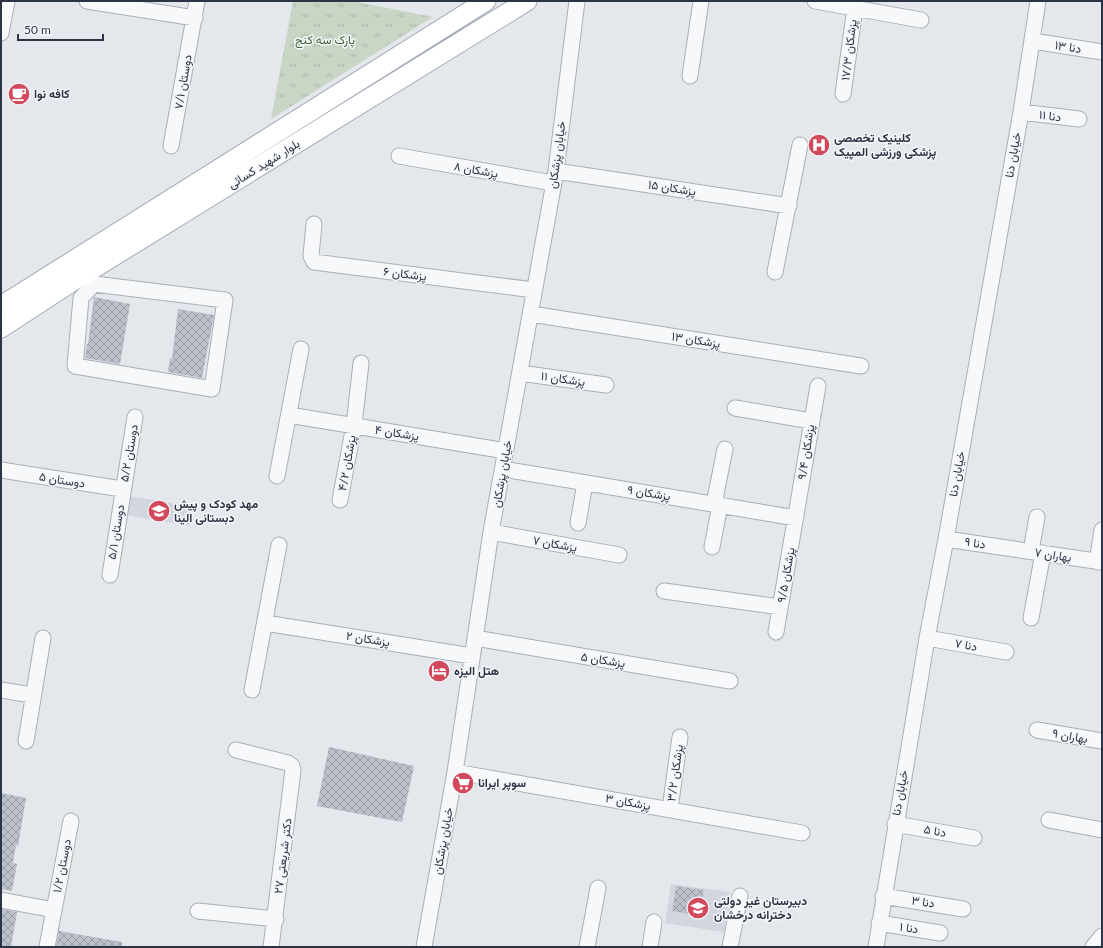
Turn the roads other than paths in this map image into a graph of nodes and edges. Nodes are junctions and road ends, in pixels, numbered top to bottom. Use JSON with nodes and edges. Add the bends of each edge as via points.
{"nodes":[{"id":1,"x":7,"y":1,"type":"edge"},
{"id":2,"x":87,"y":1,"type":"edge"},
{"id":3,"x":197,"y":1,"type":"edge"},
{"id":4,"x":486,"y":1,"type":"edge"},
{"id":5,"x":527,"y":1,"type":"edge"},
{"id":6,"x":577,"y":1,"type":"edge"},
{"id":7,"x":701,"y":1,"type":"edge"},
{"id":8,"x":815,"y":1,"type":"edge"},
{"id":9,"x":1038,"y":1,"type":"edge"},
{"id":10,"x":855,"y":4,"type":"edge"},
{"id":11,"x":195,"y":18,"type":"junction"},
{"id":12,"x":921,"y":20,"type":"dead end"},
{"id":13,"x":1,"y":33,"type":"edge"},
{"id":14,"x":1033,"y":41,"type":"junction"},
{"id":15,"x":1102,"y":52,"type":"edge"},
{"id":16,"x":690,"y":76,"type":"dead end"},
{"id":17,"x":843,"y":94,"type":"dead end"},
{"id":18,"x":1021,"y":112,"type":"junction"},
{"id":19,"x":1079,"y":119,"type":"dead end"},
{"id":20,"x":800,"y":145,"type":"dead end"},
{"id":21,"x":171,"y":146,"type":"dead end"},
{"id":22,"x":249,"y":150,"type":"junction"},
{"id":23,"x":399,"y":156,"type":"dead end"},
{"id":24,"x":258,"y":167,"type":"junction"},
{"id":25,"x":554,"y":177,"type":"junction"},
{"id":26,"x":789,"y":206,"type":"junction"},
{"id":27,"x":314,"y":224,"type":"dead end"},
{"id":28,"x":775,"y":272,"type":"dead end"},
{"id":29,"x":70,"y":283,"type":"junction"},
{"id":30,"x":534,"y":290,"type":"junction"},
{"id":31,"x":81,"y":298,"type":"junction"},
{"id":32,"x":1,"y":306,"type":"edge"},
{"id":33,"x":531,"y":314,"type":"junction"},
{"id":34,"x":1,"y":328,"type":"edge"},
{"id":35,"x":301,"y":349,"type":"dead end"},
{"id":36,"x":361,"y":363,"type":"dead end"},
{"id":37,"x":861,"y":366,"type":"dead end"},
{"id":38,"x":520,"y":373,"type":"junction"},
{"id":39,"x":606,"y":385,"type":"dead end"},
{"id":40,"x":818,"y":386,"type":"dead end"},
{"id":41,"x":735,"y":408,"type":"dead end"},
{"id":42,"x":289,"y":415,"type":"junction"},
{"id":43,"x":135,"y":417,"type":"dead end"},
{"id":44,"x":811,"y":421,"type":"junction"},
{"id":45,"x":354,"y":425,"type":"junction"},
{"id":46,"x":725,"y":449,"type":"dead end"},
{"id":47,"x":506,"y":451,"type":"junction"},
{"id":48,"x":503,"y":469,"type":"junction"},
{"id":49,"x":1,"y":470,"type":"edge"},
{"id":50,"x":277,"y":476,"type":"dead end"},
{"id":51,"x":585,"y":483,"type":"junction"},
{"id":52,"x":122,"y":489,"type":"junction"},
{"id":53,"x":340,"y":500,"type":"dead end"},
{"id":54,"x":717,"y":505,"type":"junction"},
{"id":55,"x":1037,"y":517,"type":"dead end"},
{"id":56,"x":796,"y":518,"type":"junction"},
{"id":57,"x":578,"y":523,"type":"dead end"},
{"id":58,"x":1102,"y":530,"type":"edge"},
{"id":59,"x":491,"y":532,"type":"junction"},
{"id":60,"x":946,"y":538,"type":"junction"},
{"id":61,"x":279,"y":545,"type":"dead end"},
{"id":62,"x":712,"y":547,"type":"dead end"},
{"id":63,"x":1004,"y":548,"type":"joint"},
{"id":64,"x":1037,"y":552,"type":"junction"},
{"id":65,"x":619,"y":555,"type":"dead end"},
{"id":66,"x":1100,"y":562,"type":"edge"},
{"id":67,"x":110,"y":575,"type":"dead end"},
{"id":68,"x":664,"y":591,"type":"dead end"},
{"id":69,"x":780,"y":608,"type":"junction"},
{"id":70,"x":1031,"y":618,"type":"dead end"},
{"id":71,"x":265,"y":623,"type":"junction"},
{"id":72,"x":776,"y":632,"type":"dead end"},
{"id":73,"x":43,"y":638,"type":"dead end"},
{"id":74,"x":476,"y":638,"type":"junction"},
{"id":75,"x":927,"y":638,"type":"junction"},
{"id":76,"x":1006,"y":652,"type":"dead end"},
{"id":77,"x":472,"y":656,"type":"junction"},
{"id":78,"x":730,"y":681,"type":"dead end"},
{"id":79,"x":1,"y":690,"type":"edge"},
{"id":80,"x":252,"y":690,"type":"dead end"},
{"id":81,"x":32,"y":694,"type":"junction"},
{"id":82,"x":1037,"y":730,"type":"dead end"},
{"id":83,"x":680,"y":737,"type":"dead end"},
{"id":84,"x":1102,"y":741,"type":"edge"},
{"id":85,"x":26,"y":742,"type":"dead end"},
{"id":86,"x":236,"y":750,"type":"dead end"},
{"id":87,"x":455,"y":772,"type":"junction"},
{"id":88,"x":670,"y":809,"type":"junction"},
{"id":89,"x":1049,"y":820,"type":"dead end"},
{"id":90,"x":71,"y":821,"type":"dead end"},
{"id":91,"x":895,"y":824,"type":"junction"},
{"id":92,"x":1102,"y":830,"type":"edge"},
{"id":93,"x":802,"y":833,"type":"dead end"},
{"id":94,"x":974,"y":838,"type":"dead end"},
{"id":95,"x":598,"y":888,"type":"dead end"},
{"id":96,"x":740,"y":896,"type":"dead end"},
{"id":97,"x":883,"y":896,"type":"junction"},
{"id":98,"x":1,"y":900,"type":"edge"},
{"id":99,"x":963,"y":909,"type":"dead end"},
{"id":100,"x":54,"y":910,"type":"junction"},
{"id":101,"x":198,"y":911,"type":"dead end"},
{"id":102,"x":276,"y":919,"type":"junction"},
{"id":103,"x":654,"y":922,"type":"dead end"},
{"id":104,"x":879,"y":923,"type":"junction"},
{"id":105,"x":940,"y":933,"type":"dead end"},
{"id":106,"x":1102,"y":936,"type":"edge"},
{"id":107,"x":47,"y":947,"type":"edge"},
{"id":108,"x":271,"y":947,"type":"edge"},
{"id":109,"x":424,"y":947,"type":"edge"},
{"id":110,"x":587,"y":947,"type":"edge"},
{"id":111,"x":650,"y":947,"type":"edge"},
{"id":112,"x":730,"y":947,"type":"edge"},
{"id":113,"x":876,"y":947,"type":"edge"},
{"id":114,"x":1093,"y":947,"type":"edge"}],
"edges":[{"from":1,"to":13,"type":"street"},
{"from":2,"to":11,"type":"street"},
{"from":3,"to":11,"type":"street","name":"۷/۱ دوستان"},
{"from":4,"to":22,"type":"main road","name":"بلوار شهید کسائی"},
{"from":5,"to":24,"type":"main road","name":"بلوار شهید کسائی"},
{"from":6,"to":25,"type":"street","name":"خیابان پزشکان"},
{"from":7,"to":16,"type":"street"},
{"from":8,"to":10,"type":"street"},
{"from":9,"to":14,"type":"street","name":"خیابان دنا"},
{"from":10,"to":12,"type":"street"},
{"from":10,"to":17,"type":"street","name":"۱۷/۳ پزشکان"},
{"from":11,"to":21,"type":"street","name":"۷/۱ دوستان"},
{"from":14,"to":15,"type":"street","name":"۱۳ دنا"},
{"from":14,"to":18,"type":"street","name":"خیابان دنا"},
{"from":18,"to":19,"type":"street","name":"۱۱ دنا"},
{"from":18,"to":60,"type":"street","name":"خیابان دنا"},
{"from":20,"to":26,"type":"street"},
{"from":22,"to":24,"type":"main road"},
{"from":22,"to":32,"type":"main road","name":"بلوار شهید کسائی"},
{"from":23,"to":25,"type":"street","name":"۸ پزشکان"},
{"from":24,"to":29,"type":"main road","name":"بلوار شهید کسائی"},
{"from":25,"to":26,"type":"street","name":"۱۵ پزشکان"},
{"from":25,"to":30,"type":"street","name":"خیابان پزشکان"},
{"from":26,"to":28,"type":"street"},
{"from":27,"to":30,"type":"street","name":"۶ پزشکان","via":[[311,256],[314,262]]},
{"from":29,"to":31,"type":"street"},
{"from":29,"to":34,"type":"main road","name":"بلوار شهید کسائی"},
{"from":30,"to":33,"type":"street","name":"خیابان پزشکان"},
{"from":31,"to":31,"type":"street","via":[[75,366],[212,389],[225,300],[94,284]]},
{"from":33,"to":37,"type":"street","name":"۱۳ پزشکان"},
{"from":33,"to":38,"type":"street","name":"خیابان پزشکان"},
{"from":35,"to":42,"type":"street"},
{"from":36,"to":45,"type":"street","name":"۴/۲ پزشکان"},
{"from":38,"to":39,"type":"street","name":"۱۱ پزشکان"},
{"from":38,"to":47,"type":"street","name":"خیابان پزشکان"},
{"from":40,"to":44,"type":"street","name":"۹/۴ پزشکان"},
{"from":41,"to":44,"type":"street"},
{"from":42,"to":45,"type":"street","name":"۴ پزشکان"},
{"from":42,"to":50,"type":"street"},
{"from":43,"to":52,"type":"street","name":"۵/۲ دوستان"},
{"from":44,"to":56,"type":"street","name":"۹/۴ پزشکان"},
{"from":45,"to":47,"type":"street","name":"۴ پزشکان"},
{"from":45,"to":53,"type":"street","name":"۴/۲ پزشکان"},
{"from":46,"to":54,"type":"street"},
{"from":47,"to":48,"type":"street","name":"خیابان پزشکان"},
{"from":48,"to":51,"type":"street","name":"۹ پزشکان"},
{"from":48,"to":59,"type":"street","name":"خیابان پزشکان"},
{"from":49,"to":52,"type":"street","name":"۵ دوستان"},
{"from":51,"to":54,"type":"street","name":"۹ پزشکان"},
{"from":51,"to":57,"type":"street"},
{"from":52,"to":67,"type":"street","name":"۵/۱ دوستان"},
{"from":54,"to":56,"type":"street","name":"۹ پزشکان"},
{"from":54,"to":62,"type":"street"},
{"from":55,"to":64,"type":"street"},
{"from":56,"to":69,"type":"street","name":"۹/۵ پزشکان"},
{"from":58,"to":66,"type":"street"},
{"from":59,"to":65,"type":"street","name":"۷ پزشکان"},
{"from":59,"to":74,"type":"street","name":"خیابان پزشکان"},
{"from":60,"to":63,"type":"street","name":"۹ دنا"},
{"from":60,"to":75,"type":"street","name":"خیابان دنا"},
{"from":61,"to":71,"type":"street"},
{"from":63,"to":64,"type":"street","name":"۷ بهاران"},
{"from":64,"to":66,"type":"street","name":"۷ بهاران"},
{"from":64,"to":70,"type":"street"},
{"from":68,"to":69,"type":"street"},
{"from":69,"to":72,"type":"street","name":"۹/۵ پزشکان"},
{"from":71,"to":77,"type":"street","name":"۲ پزشکان"},
{"from":71,"to":80,"type":"street"},
{"from":73,"to":81,"type":"street"},
{"from":74,"to":77,"type":"street","name":"خیابان پزشکان"},
{"from":74,"to":78,"type":"street","name":"۵ پزشکان"},
{"from":75,"to":76,"type":"street","name":"۷ دنا"},
{"from":75,"to":91,"type":"street","name":"خیابان دنا"},
{"from":77,"to":87,"type":"street","name":"خیابان پزشکان"},
{"from":79,"to":81,"type":"street"},
{"from":81,"to":85,"type":"street"},
{"from":82,"to":84,"type":"street","name":"۹ بهاران"},
{"from":83,"to":88,"type":"street","name":"۳/۲ پزشکان"},
{"from":86,"to":102,"type":"street","name":"۲۷ دکتر شریعتی","via":[[292,766],[293,770]]},
{"from":87,"to":88,"type":"street","name":"۳ پزشکان"},
{"from":87,"to":109,"type":"street","name":"خیابان پزشکان"},
{"from":88,"to":93,"type":"street","name":"۳ پزشکان"},
{"from":89,"to":92,"type":"street"},
{"from":90,"to":100,"type":"street","name":"۱/۲ دوستان"},
{"from":91,"to":94,"type":"street","name":"۵ دنا"},
{"from":91,"to":97,"type":"street","name":"خیابان دنا"},
{"from":95,"to":110,"type":"street"},
{"from":96,"to":112,"type":"street"},
{"from":97,"to":99,"type":"street","name":"۳ دنا"},
{"from":97,"to":104,"type":"street","name":"خیابان دنا"},
{"from":98,"to":100,"type":"street"},
{"from":100,"to":107,"type":"street","name":"۱/۲ دوستان"},
{"from":101,"to":102,"type":"street"},
{"from":102,"to":108,"type":"street","name":"۲۷ دکتر شریعتی"},
{"from":103,"to":111,"type":"street"},
{"from":104,"to":105,"type":"street","name":"۱ دنا"},
{"from":104,"to":113,"type":"street","name":"خیابان دنا"},
{"from":106,"to":114,"type":"street"}]}
